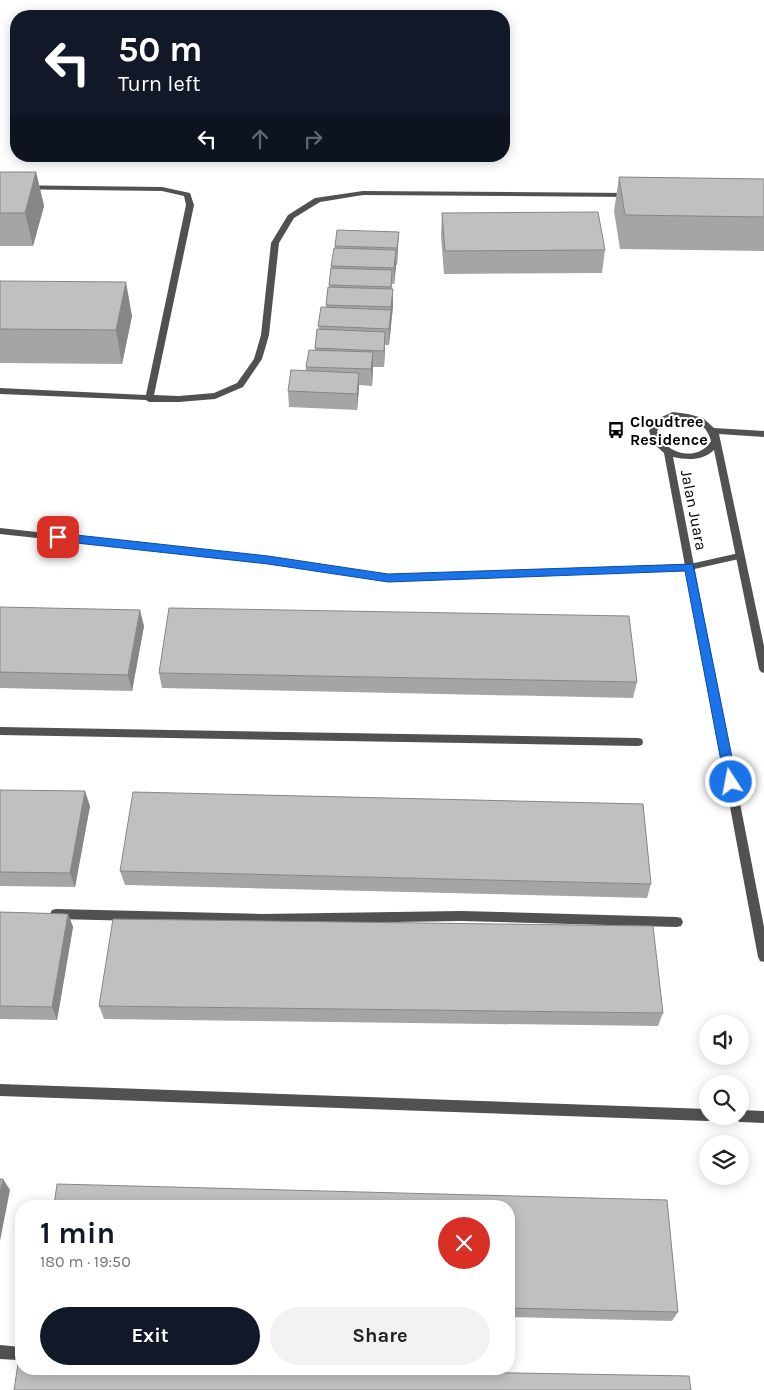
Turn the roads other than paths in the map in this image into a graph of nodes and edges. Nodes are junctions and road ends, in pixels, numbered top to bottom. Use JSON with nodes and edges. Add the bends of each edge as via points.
{"nodes":[{"id":1,"x":0,"y":187,"type":"edge"},
{"id":2,"x":637,"y":195,"type":"edge"},
{"id":3,"x":0,"y":390,"type":"edge"},
{"id":4,"x":149,"y":399,"type":"junction"},
{"id":5,"x":714,"y":431,"type":"junction"},
{"id":6,"x":764,"y":434,"type":"edge"},
{"id":7,"x":668,"y":451,"type":"junction"},
{"id":8,"x":0,"y":531,"type":"edge"},
{"id":9,"x":739,"y":556,"type":"junction"},
{"id":10,"x":690,"y":567,"type":"junction"},
{"id":11,"x":764,"y":669,"type":"edge"},
{"id":12,"x":0,"y":731,"type":"edge"},
{"id":13,"x":638,"y":742,"type":"dead end"},
{"id":14,"x":44,"y":914,"type":"edge"},
{"id":15,"x":677,"y":922,"type":"dead end"},
{"id":16,"x":764,"y":957,"type":"edge"},
{"id":17,"x":0,"y":1090,"type":"edge"},
{"id":18,"x":699,"y":1115,"type":"edge"},
{"id":19,"x":749,"y":1116,"type":"edge"},
{"id":20,"x":764,"y":1117,"type":"edge"},
{"id":21,"x":0,"y":1352,"type":"edge"},
{"id":22,"x":15,"y":1353,"type":"edge"}],
"edges":[{"from":1,"to":4,"type":"street","via":[[162,189],[187,196],[190,205]]},
{"from":2,"to":4,"type":"street","via":[[362,193],[318,200],[291,217],[275,243],[265,336],[258,359],[240,385],[215,396]]},
{"from":3,"to":4,"type":"street"},
{"from":5,"to":6,"type":"street"},
{"from":5,"to":7,"type":"street","via":[[715,441],[703,453],[682,456]]},
{"from":5,"to":7,"type":"street","via":[[705,421],[673,415],[660,421],[653,431],[657,442]]},
{"from":5,"to":9,"type":"street"},
{"from":7,"to":10,"type":"street","name":"Jalan Juara"},
{"from":8,"to":10,"type":"street","via":[[268,560],[388,578]]},
{"from":9,"to":10,"type":"street"},
{"from":9,"to":11,"type":"street"},
{"from":10,"to":16,"type":"street","name":"Jalan Juara"},
{"from":12,"to":13,"type":"street"},
{"from":14,"to":15,"type":"street","via":[[262,919],[461,916]]},
{"from":17,"to":18,"type":"street"},
{"from":19,"to":20,"type":"street"},
{"from":21,"to":22,"type":"street"}]}
